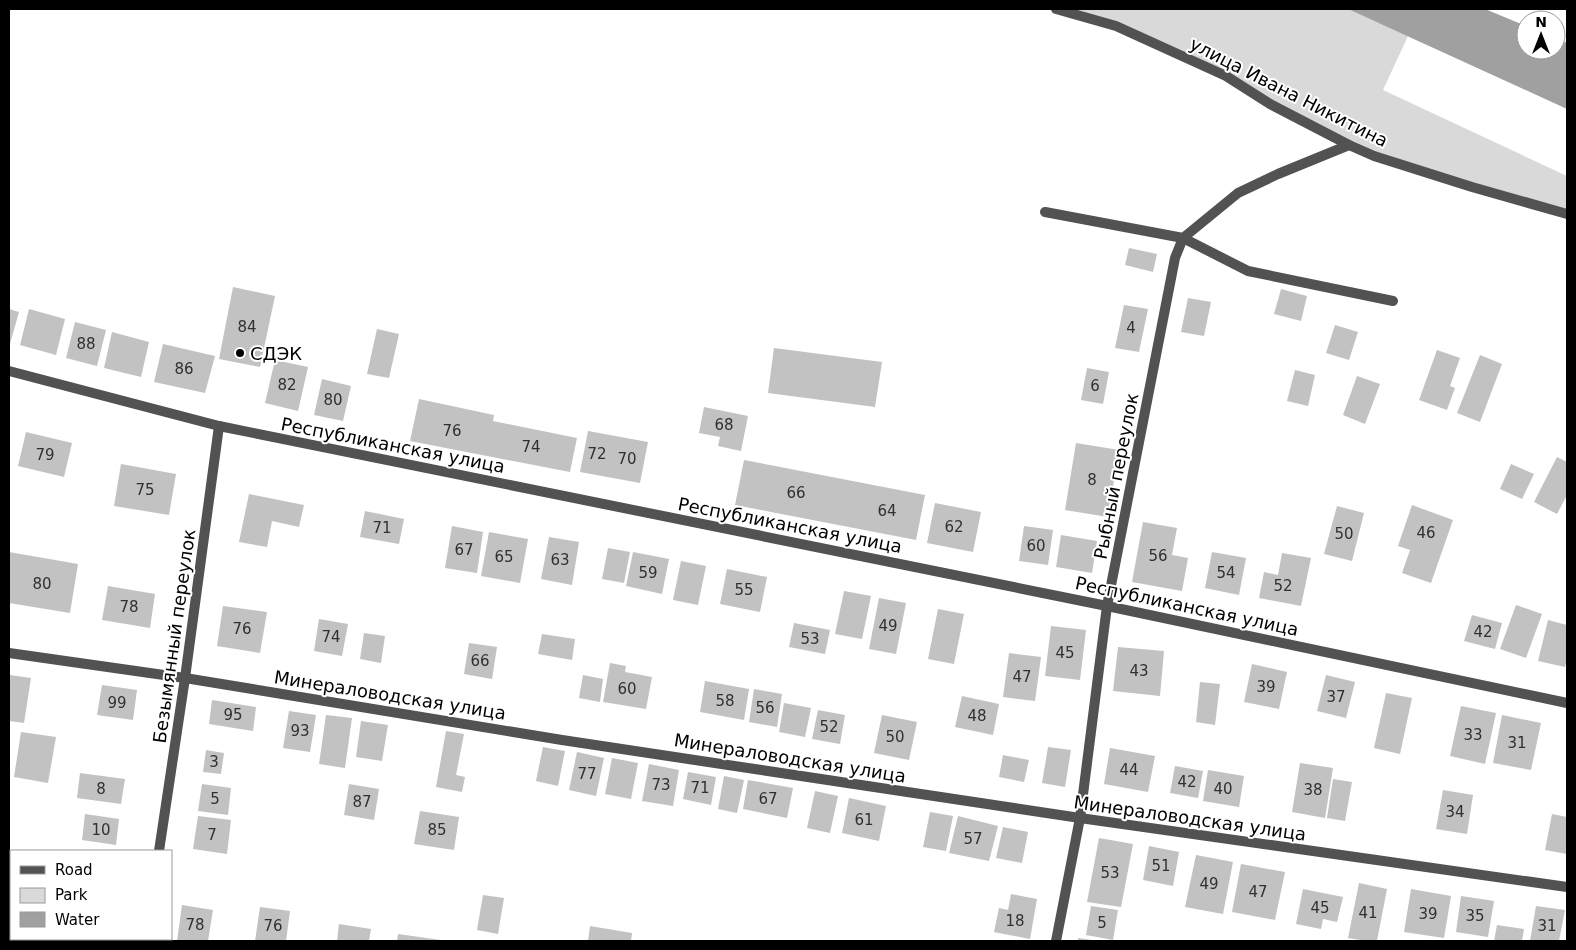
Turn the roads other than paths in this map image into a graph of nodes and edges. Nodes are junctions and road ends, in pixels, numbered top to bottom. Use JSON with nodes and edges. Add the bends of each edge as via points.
{"nodes":[{"id":1,"x":1056,"y":9,"type":"edge"},
{"id":2,"x":1349,"y":146,"type":"junction"},
{"id":3,"x":1045,"y":212,"type":"dead end"},
{"id":4,"x":1567,"y":214,"type":"edge"},
{"id":5,"x":1183,"y":238,"type":"junction"},
{"id":6,"x":1393,"y":301,"type":"dead end"},
{"id":7,"x":9,"y":371,"type":"edge"},
{"id":8,"x":219,"y":426,"type":"junction"},
{"id":9,"x":1107,"y":606,"type":"junction"},
{"id":10,"x":9,"y":653,"type":"edge"},
{"id":11,"x":185,"y":678,"type":"junction"},
{"id":12,"x":1567,"y":703,"type":"edge"},
{"id":13,"x":1080,"y":818,"type":"junction"},
{"id":14,"x":159,"y":850,"type":"edge"},
{"id":15,"x":1567,"y":887,"type":"edge"},
{"id":16,"x":9,"y":940,"type":"edge"},
{"id":17,"x":17,"y":941,"type":"edge"},
{"id":18,"x":1056,"y":941,"type":"edge"}],
"edges":[{"from":1,"to":2,"type":"street","name":"улица Ивана Никитина","via":[[1116,26],[1226,76],[1270,104]]},
{"from":2,"to":4,"type":"street","name":"улица Ивана Никитина","via":[[1472,187]]},
{"from":2,"to":5,"type":"street","via":[[1238,193]]},
{"from":3,"to":5,"type":"street"},
{"from":5,"to":6,"type":"street","via":[[1248,271]]},
{"from":5,"to":9,"type":"street","name":"Рыбный переулок","via":[[1176,258]]},
{"from":7,"to":8,"type":"street","name":"Республиканская улица"},
{"from":8,"to":9,"type":"street","name":"Республиканская улица"},
{"from":8,"to":11,"type":"street","name":"Безымянный переулок"},
{"from":9,"to":12,"type":"street","name":"Республиканская улица"},
{"from":9,"to":13,"type":"street","name":"Рыбный переулок"},
{"from":10,"to":11,"type":"street","name":"Минераловодская улица"},
{"from":11,"to":13,"type":"street","name":"Минераловодская улица","via":[[562,740]]},
{"from":11,"to":14,"type":"street","name":"Безымянный переулок"},
{"from":13,"to":15,"type":"street","name":"Минераловодская улица"},
{"from":13,"to":18,"type":"street","name":"Рыбный переулок"},
{"from":16,"to":17,"type":"street"}]}
